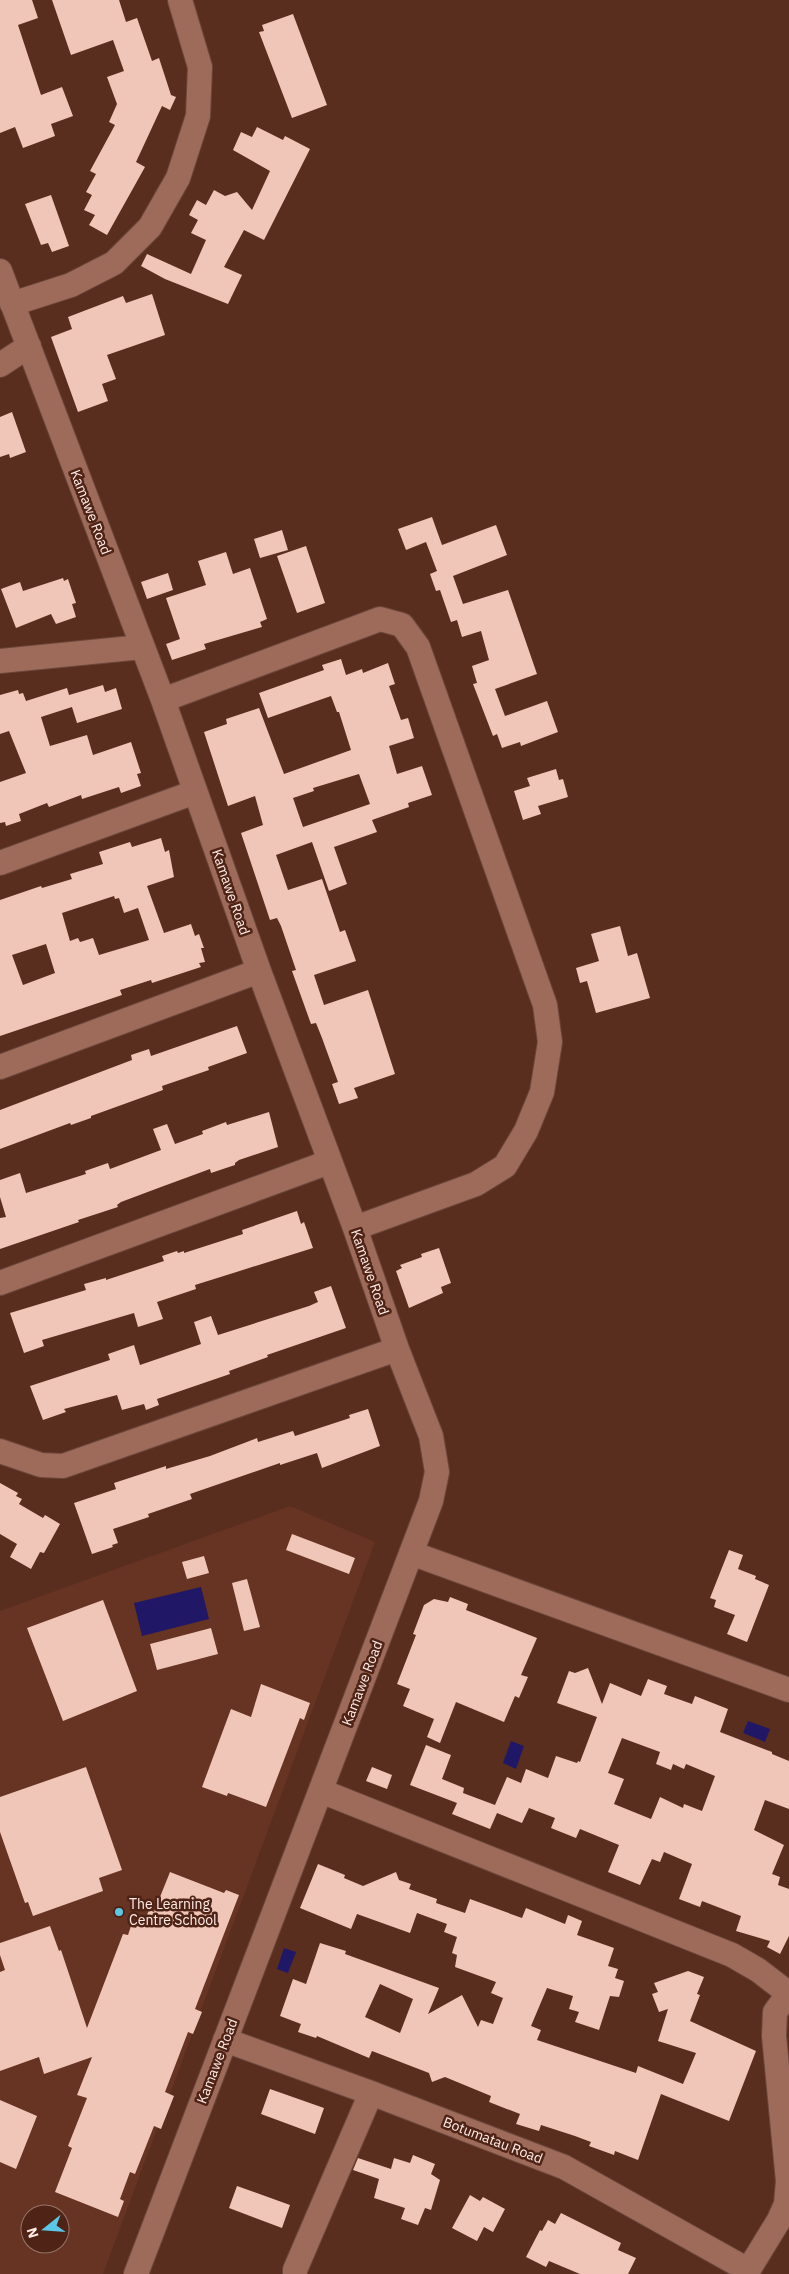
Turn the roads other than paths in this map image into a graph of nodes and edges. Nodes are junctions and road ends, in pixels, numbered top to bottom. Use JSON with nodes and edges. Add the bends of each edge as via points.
{"nodes":[{"id":1,"x":180,"y":0,"type":"edge"},
{"id":2,"x":0,"y":271,"type":"edge"},
{"id":3,"x":12,"y":304,"type":"junction"},
{"id":4,"x":29,"y":346,"type":"junction"},
{"id":5,"x":0,"y":366,"type":"edge"},
{"id":6,"x":142,"y":646,"type":"junction"},
{"id":7,"x":0,"y":661,"type":"edge"},
{"id":8,"x":162,"y":700,"type":"junction"},
{"id":9,"x":195,"y":792,"type":"junction"},
{"id":10,"x":0,"y":863,"type":"edge"},
{"id":11,"x":259,"y":971,"type":"junction"},
{"id":12,"x":0,"y":1068,"type":"edge"},
{"id":13,"x":329,"y":1162,"type":"junction"},
{"id":14,"x":355,"y":1228,"type":"junction"},
{"id":15,"x":0,"y":1283,"type":"edge"},
{"id":16,"x":397,"y":1349,"type":"junction"},
{"id":17,"x":0,"y":1451,"type":"edge"},
{"id":18,"x":411,"y":1552,"type":"junction"},
{"id":19,"x":789,"y":1690,"type":"edge"},
{"id":20,"x":321,"y":1791,"type":"junction"},
{"id":21,"x":789,"y":1993,"type":"edge"},
{"id":22,"x":225,"y":2040,"type":"junction"},
{"id":23,"x":371,"y":2093,"type":"junction"},
{"id":24,"x":747,"y":2272,"type":"edge"},
{"id":25,"x":136,"y":2274,"type":"edge"},
{"id":26,"x":295,"y":2274,"type":"edge"}],
"edges":[{"from":1,"to":3,"type":"street","via":[[200,67],[198,116],[178,178],[150,227],[114,263],[71,285]]},
{"from":2,"to":3,"type":"street","name":"Kamawe Road"},
{"from":3,"to":4,"type":"street","name":"Kamawe Road"},
{"from":4,"to":5,"type":"street"},
{"from":4,"to":6,"type":"street","name":"Kamawe Road"},
{"from":6,"to":7,"type":"street"},
{"from":6,"to":8,"type":"street","name":"Kamawe Road"},
{"from":8,"to":9,"type":"street","name":"Kamawe Road"},
{"from":8,"to":14,"type":"street","via":[[380,619],[402,625],[418,647],[545,1005],[550,1042],[542,1092],[526,1131],[505,1166],[476,1184]]},
{"from":9,"to":10,"type":"street"},
{"from":9,"to":11,"type":"street","name":"Kamawe Road"},
{"from":11,"to":12,"type":"street"},
{"from":11,"to":13,"type":"street","name":"Kamawe Road"},
{"from":13,"to":14,"type":"street","name":"Kamawe Road"},
{"from":13,"to":15,"type":"street"},
{"from":14,"to":16,"type":"street","name":"Kamawe Road"},
{"from":16,"to":17,"type":"street","via":[[63,1466],[40,1465]]},
{"from":16,"to":18,"type":"street","name":"Kamawe Road","via":[[431,1436],[437,1472],[431,1501]]},
{"from":18,"to":19,"type":"street"},
{"from":18,"to":20,"type":"street","name":"Kamawe Road"},
{"from":20,"to":21,"type":"street","via":[[732,1955]]},
{"from":20,"to":22,"type":"street","name":"Kamawe Road"},
{"from":21,"to":24,"type":"street","via":[[775,2012],[774,2036],[788,2181],[786,2204]]},
{"from":22,"to":23,"type":"street","name":"Botumatau Road"},
{"from":22,"to":25,"type":"street","name":"Kamawe Road"},
{"from":23,"to":24,"type":"street","name":"Botumatau Road","via":[[564,2167]]},
{"from":23,"to":26,"type":"street"}]}
